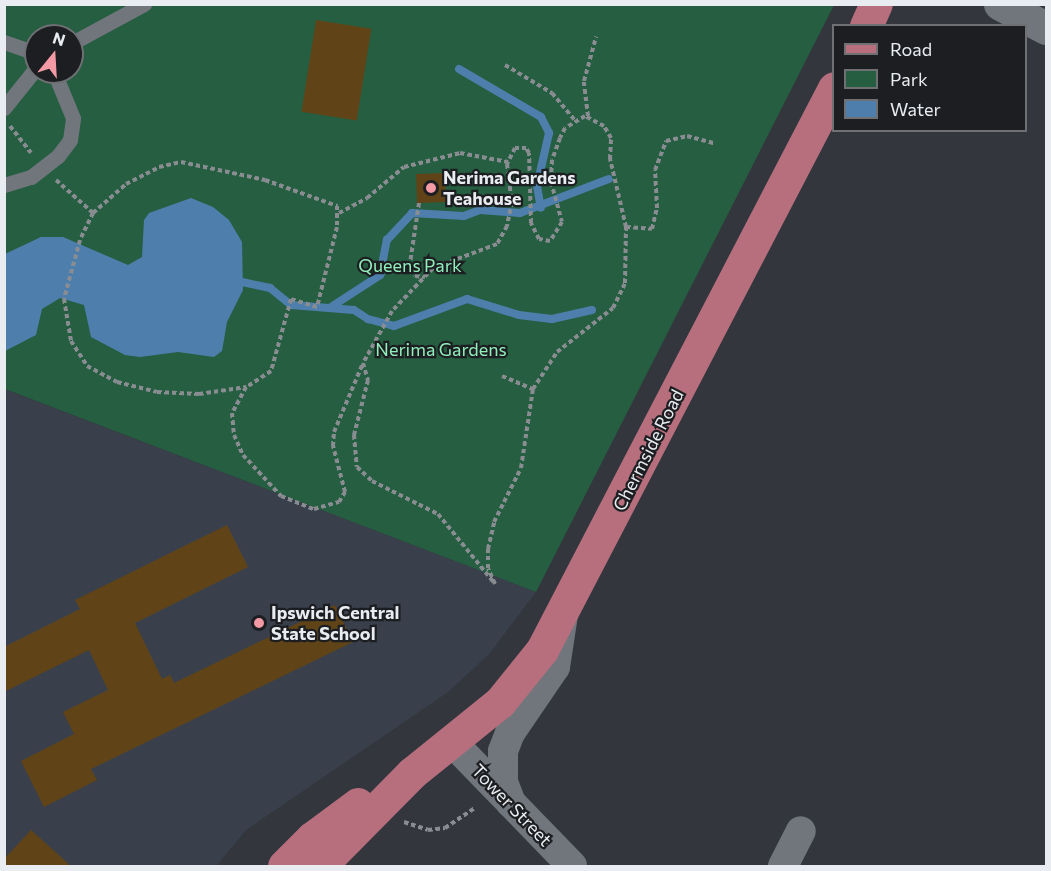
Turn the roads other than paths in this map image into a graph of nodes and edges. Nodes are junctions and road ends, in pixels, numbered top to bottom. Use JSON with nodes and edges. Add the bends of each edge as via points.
{"nodes":[{"id":1,"x":144,"y":4,"type":"edge"},
{"id":2,"x":876,"y":4,"type":"edge"},
{"id":3,"x":1000,"y":4,"type":"edge"},
{"id":4,"x":867,"y":24,"type":"edge"},
{"id":5,"x":1047,"y":28,"type":"edge"},
{"id":6,"x":84,"y":37,"type":"edge"},
{"id":7,"x":4,"y":42,"type":"edge"},
{"id":8,"x":24,"y":49,"type":"edge"},
{"id":9,"x":24,"y":83,"type":"edge"},
{"id":10,"x":59,"y":84,"type":"edge"},
{"id":11,"x":832,"y":92,"type":"edge"},
{"id":12,"x":4,"y":108,"type":"edge"},
{"id":13,"x":4,"y":186,"type":"edge"},
{"id":14,"x":563,"y":615,"type":"junction"},
{"id":15,"x":453,"y":743,"type":"junction"},
{"id":16,"x":412,"y":773,"type":"junction"},
{"id":17,"x":511,"y":803,"type":"junction"},
{"id":18,"x":801,"y":831,"type":"dead end"},
{"id":19,"x":284,"y":867,"type":"edge"},
{"id":20,"x":320,"y":867,"type":"edge"},
{"id":21,"x":572,"y":867,"type":"edge"},
{"id":22,"x":783,"y":867,"type":"edge"}],
"edges":[{"from":1,"to":6,"type":"lane"},
{"from":2,"to":4,"type":"main road"},
{"from":3,"to":5,"type":"main road"},
{"from":7,"to":8,"type":"lane"},
{"from":9,"to":12,"type":"lane"},
{"from":10,"to":13,"type":"lane","via":[[74,118],[70,140],[43,169]]},
{"from":11,"to":14,"type":"main road","name":"Chermside Road"},
{"from":14,"to":15,"type":"main road","name":"Chermside Road","via":[[516,685]]},
{"from":14,"to":17,"type":"street","via":[[555,667],[510,733],[503,752],[503,782]]},
{"from":15,"to":16,"type":"main road","name":"Chermside Road"},
{"from":15,"to":17,"type":"street","name":"Tower Street"},
{"from":16,"to":19,"type":"main road","name":"Chermside Road","via":[[384,786],[342,815]]},
{"from":16,"to":20,"type":"main road","name":"Chermside Road"},
{"from":17,"to":21,"type":"street","name":"Tower Street"},
{"from":18,"to":22,"type":"street"}]}
